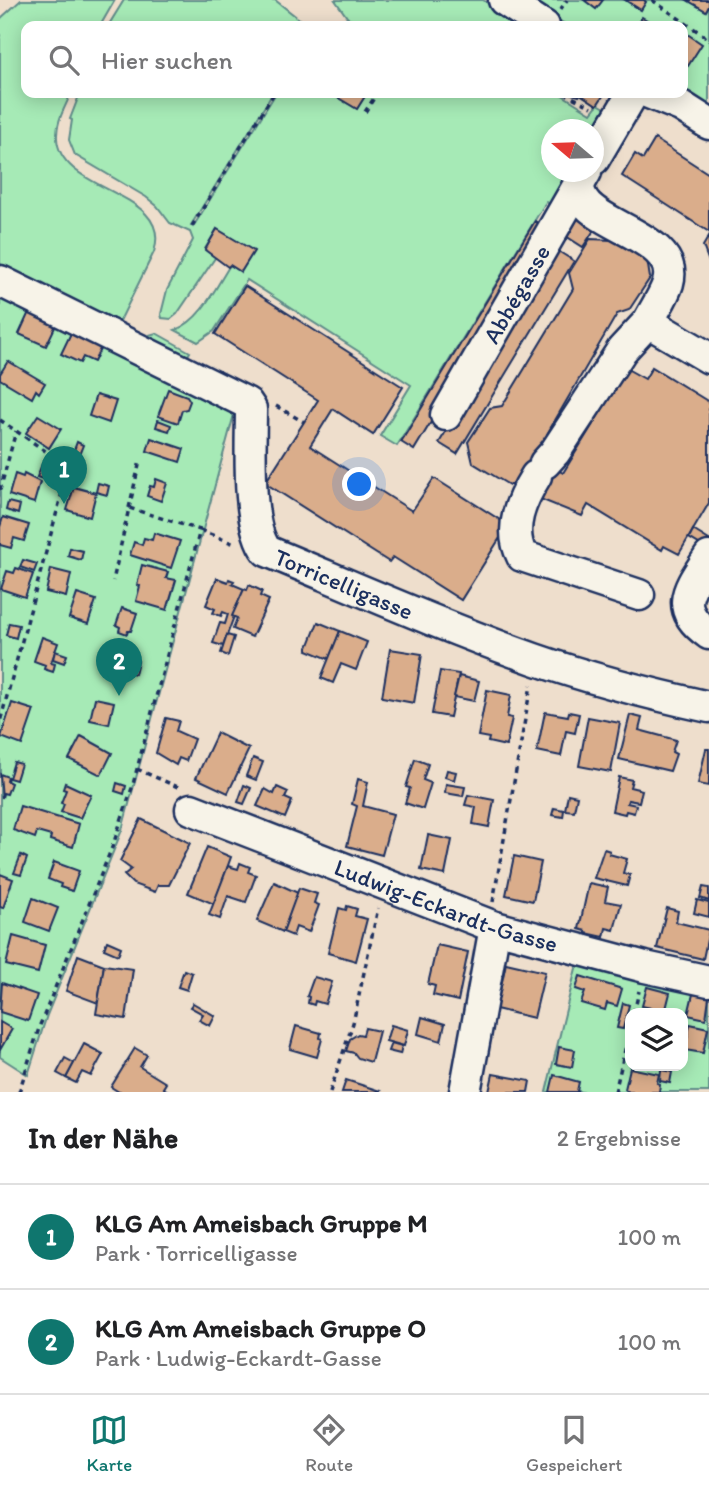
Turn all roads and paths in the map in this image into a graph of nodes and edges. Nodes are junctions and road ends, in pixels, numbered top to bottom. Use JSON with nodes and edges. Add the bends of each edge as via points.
{"nodes":[{"id":1,"x":504,"y":0,"type":"edge"},
{"id":2,"x":652,"y":0,"type":"edge"},
{"id":3,"x":536,"y":21,"type":"edge"},
{"id":4,"x":683,"y":21,"type":"edge"},
{"id":5,"x":688,"y":25,"type":"edge"},
{"id":6,"x":709,"y":39,"type":"edge"},
{"id":7,"x":271,"y":98,"type":"edge"},
{"id":8,"x":374,"y":98,"type":"edge"},
{"id":9,"x":574,"y":98,"type":"edge"},
{"id":10,"x":630,"y":98,"type":"edge"},
{"id":11,"x":661,"y":98,"type":"edge"},
{"id":12,"x":592,"y":107,"type":"dead end"},
{"id":13,"x":365,"y":112,"type":"dead end"},
{"id":14,"x":709,"y":124,"type":"edge"},
{"id":15,"x":604,"y":142,"type":"edge"},
{"id":16,"x":580,"y":182,"type":"edge"},
{"id":17,"x":584,"y":182,"type":"edge"},
{"id":18,"x":192,"y":226,"type":"dead end"},
{"id":19,"x":0,"y":281,"type":"edge"},
{"id":20,"x":648,"y":322,"type":"junction"},
{"id":21,"x":709,"y":358,"type":"edge"},
{"id":22,"x":446,"y":415,"type":"dead end"},
{"id":23,"x":0,"y":420,"type":"edge"},
{"id":24,"x":16,"y":431,"type":"junction"},
{"id":25,"x":140,"y":461,"type":"dead end"},
{"id":26,"x":0,"y":491,"type":"edge"},
{"id":27,"x":129,"y":508,"type":"junction"},
{"id":28,"x":709,"y":557,"type":"edge"},
{"id":29,"x":113,"y":581,"type":"dead end"},
{"id":30,"x":639,"y":595,"type":"dead end"},
{"id":31,"x":709,"y":634,"type":"edge"},
{"id":32,"x":536,"y":659,"type":"junction"},
{"id":33,"x":709,"y":707,"type":"edge"},
{"id":34,"x":0,"y":722,"type":"edge"},
{"id":35,"x":137,"y":769,"type":"junction"},
{"id":36,"x":191,"y":809,"type":"joint"},
{"id":37,"x":383,"y":884,"type":"junction"},
{"id":38,"x":495,"y":927,"type":"junction"},
{"id":39,"x":709,"y":981,"type":"edge"},
{"id":40,"x":625,"y":1050,"type":"edge"},
{"id":41,"x":19,"y":1092,"type":"edge"},
{"id":42,"x":330,"y":1092,"type":"edge"},
{"id":43,"x":465,"y":1092,"type":"edge"},
{"id":44,"x":615,"y":1092,"type":"edge"}],
"edges":[{"from":1,"to":3,"type":"street"},
{"from":2,"to":4,"type":"path"},
{"from":5,"to":6,"type":"path"},
{"from":7,"to":18,"type":"path"},
{"from":8,"to":13,"type":"path"},
{"from":9,"to":12,"type":"path"},
{"from":10,"to":15,"type":"street","name":"Abbégasse"},
{"from":11,"to":14,"type":"street"},
{"from":16,"to":22,"type":"street","name":"Abbégasse"},
{"from":17,"to":20,"type":"street","via":[[581,197],[592,208],[658,250],[669,264],[668,282]]},
{"from":19,"to":32,"type":"street","name":"Torricelligasse","via":[[247,403],[251,409],[253,520],[267,551]]},
{"from":20,"to":21,"type":"street"},
{"from":20,"to":30,"type":"street","via":[[622,350],[541,470],[522,502],[515,528],[515,543],[522,556]]},
{"from":23,"to":24,"type":"path"},
{"from":24,"to":26,"type":"path"},
{"from":24,"to":34,"type":"path","via":[[69,467]]},
{"from":25,"to":27,"type":"path"},
{"from":27,"to":29,"type":"path"},
{"from":27,"to":35,"type":"path","via":[[200,530]]},
{"from":28,"to":31,"type":"street","via":[[686,596],[691,618]]},
{"from":32,"to":33,"type":"street","name":"Torricelligasse"},
{"from":32,"to":38,"type":"path","via":[[492,909]]},
{"from":35,"to":36,"type":"path","via":[[182,789]]},
{"from":35,"to":41,"type":"path","via":[[113,845],[40,1025]]},
{"from":36,"to":37,"type":"street","name":"Ludwig-Eckardt-Gasse"},
{"from":37,"to":38,"type":"street","name":"Ludwig-Eckardt-Gasse"},
{"from":37,"to":42,"type":"path","via":[[353,1023]]},
{"from":38,"to":39,"type":"street","name":"Ludwig-Eckardt-Gasse"},
{"from":38,"to":43,"type":"street"},
{"from":40,"to":44,"type":"path"}]}
